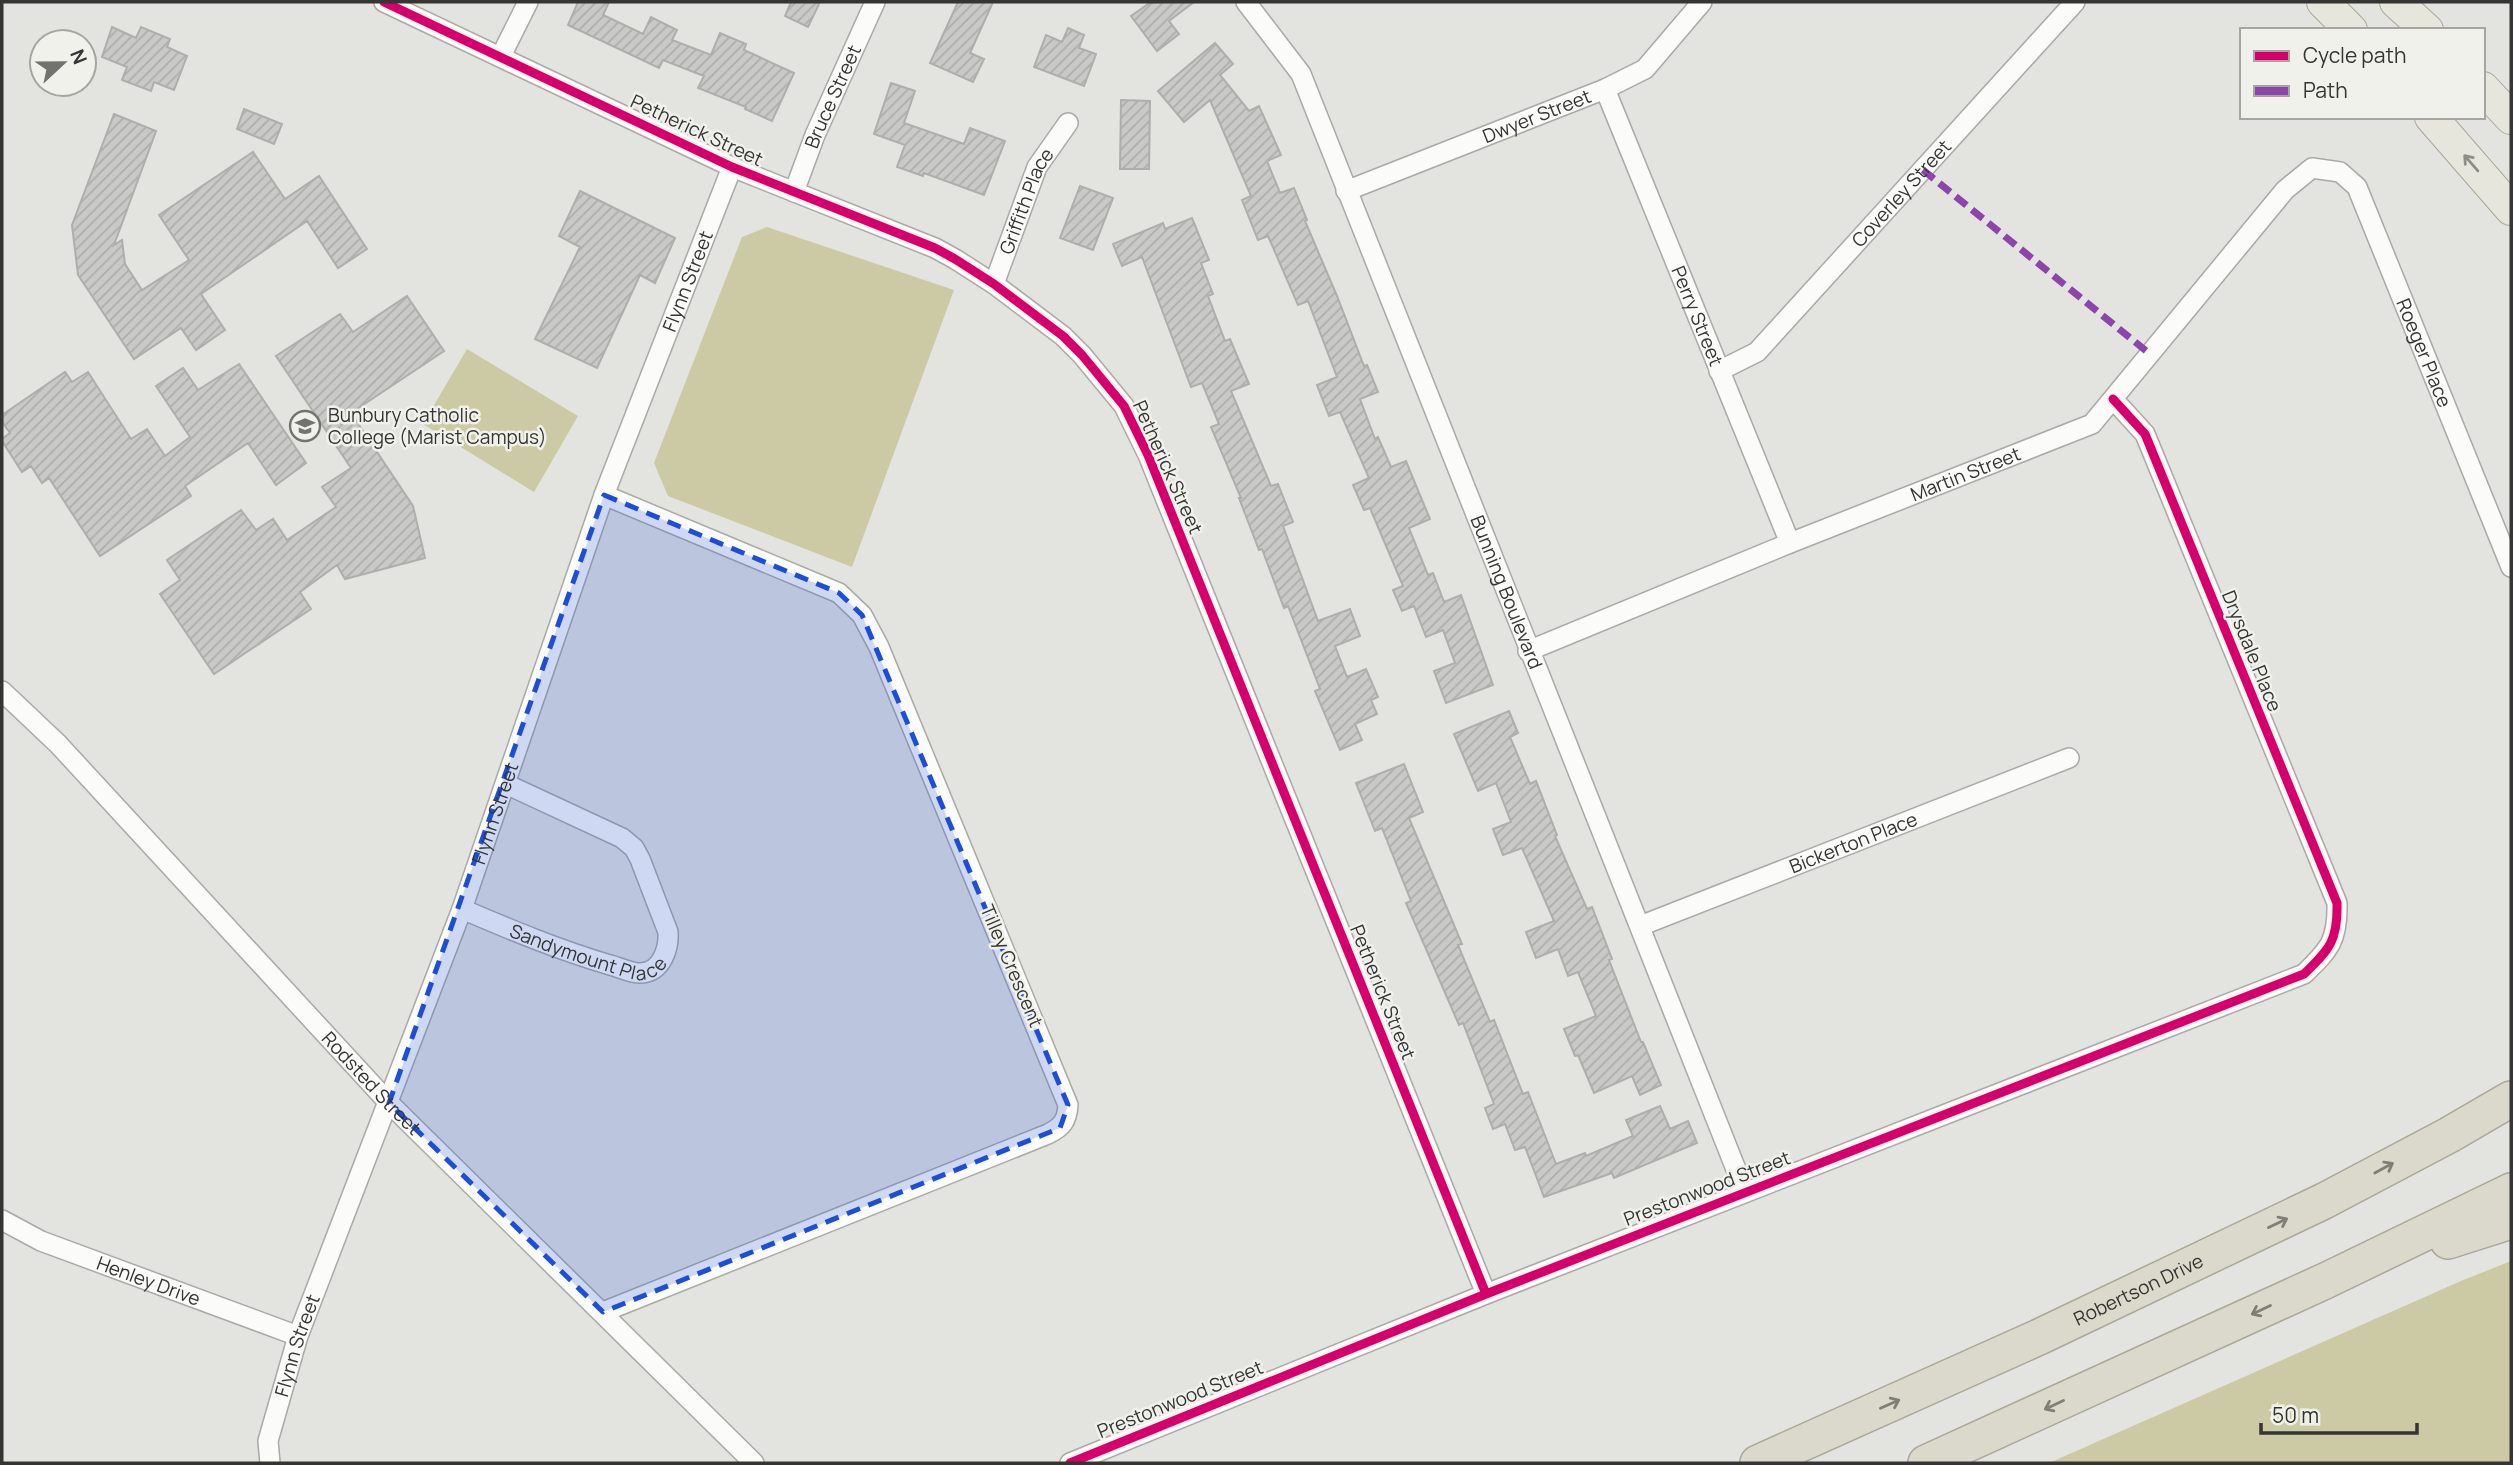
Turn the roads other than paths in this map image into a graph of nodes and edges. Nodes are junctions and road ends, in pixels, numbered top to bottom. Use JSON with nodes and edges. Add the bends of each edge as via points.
{"nodes":[{"id":1,"x":384,"y":2,"type":"edge"},
{"id":2,"x":528,"y":2,"type":"edge"},
{"id":3,"x":875,"y":2,"type":"edge"},
{"id":4,"x":1246,"y":2,"type":"edge"},
{"id":5,"x":1702,"y":2,"type":"edge"},
{"id":6,"x":2075,"y":2,"type":"edge"},
{"id":7,"x":2323,"y":2,"type":"edge"},
{"id":8,"x":2396,"y":2,"type":"edge"},
{"id":9,"x":2349,"y":28,"type":"edge"},
{"id":10,"x":2425,"y":28,"type":"edge"},
{"id":11,"x":501,"y":56,"type":"junction"},
{"id":12,"x":1605,"y":89,"type":"junction"},
{"id":13,"x":2485,"y":90,"type":"edge"},
{"id":14,"x":2511,"y":118,"type":"edge"},
{"id":15,"x":2433,"y":119,"type":"edge"},
{"id":16,"x":1068,"y":123,"type":"dead end"},
{"id":17,"x":732,"y":167,"type":"junction"},
{"id":18,"x":2312,"y":168,"type":"joint"},
{"id":19,"x":1346,"y":191,"type":"junction"},
{"id":20,"x":794,"y":192,"type":"junction"},
{"id":21,"x":2511,"y":209,"type":"edge"},
{"id":22,"x":994,"y":284,"type":"junction"},
{"id":23,"x":1719,"y":372,"type":"junction"},
{"id":24,"x":2113,"y":399,"type":"junction"},
{"id":25,"x":604,"y":495,"type":"junction"},
{"id":26,"x":1790,"y":543,"type":"junction"},
{"id":27,"x":2511,"y":567,"type":"edge"},
{"id":28,"x":1528,"y":651,"type":"junction"},
{"id":29,"x":2,"y":691,"type":"edge"},
{"id":30,"x":2068,"y":758,"type":"dead end"},
{"id":31,"x":506,"y":784,"type":"junction"},
{"id":32,"x":462,"y":909,"type":"junction"},
{"id":33,"x":1640,"y":926,"type":"junction"},
{"id":34,"x":2337,"y":927,"type":"joint"},
{"id":35,"x":2505,"y":1099,"type":"edge"},
{"id":36,"x":389,"y":1103,"type":"junction"},
{"id":37,"x":2511,"y":1191,"type":"edge"},
{"id":38,"x":1745,"y":1192,"type":"junction"},
{"id":39,"x":2,"y":1220,"type":"edge"},
{"id":40,"x":2511,"y":1221,"type":"edge"},
{"id":41,"x":2325,"y":1280,"type":"junction"},
{"id":42,"x":1486,"y":1294,"type":"junction"},
{"id":43,"x":603,"y":1312,"type":"junction"},
{"id":44,"x":298,"y":1336,"type":"junction"},
{"id":45,"x":270,"y":1463,"type":"edge"},
{"id":46,"x":754,"y":1463,"type":"edge"},
{"id":47,"x":1070,"y":1463,"type":"edge"},
{"id":48,"x":1758,"y":1463,"type":"edge"},
{"id":49,"x":1926,"y":1463,"type":"edge"}],
"edges":[{"from":1,"to":11,"type":"street","name":"Petherick Street"},
{"from":2,"to":11,"type":"street"},
{"from":3,"to":20,"type":"street","name":"Bruce Street"},
{"from":4,"to":19,"type":"street","name":"Bunning Boulevard","via":[[1301,74]]},
{"from":5,"to":12,"type":"street","name":"Dwyer Street","via":[[1645,69]]},
{"from":6,"to":23,"type":"street","name":"Coverley Street","via":[[1757,352]]},
{"from":7,"to":9,"type":"main road"},
{"from":8,"to":10,"type":"main road"},
{"from":11,"to":17,"type":"street","name":"Petherick Street"},
{"from":12,"to":19,"type":"street","name":"Dwyer Street"},
{"from":12,"to":23,"type":"street","name":"Perry Street"},
{"from":13,"to":14,"type":"main road"},
{"from":21,"to":15,"type":"main road","one_way":true},
{"from":16,"to":22,"type":"street","name":"Griffith Place","via":[[1037,167]]},
{"from":17,"to":20,"type":"street","name":"Petherick Street"},
{"from":17,"to":25,"type":"street","name":"Flynn Street"},
{"from":18,"to":24,"type":"street","name":"Martin Street","via":[[2285,190]]},
{"from":18,"to":27,"type":"street","name":"Roeger Place","via":[[2340,172],[2357,187]]},
{"from":19,"to":28,"type":"street","name":"Bunning Boulevard"},
{"from":20,"to":22,"type":"street","name":"Petherick Street","via":[[935,248]]},
{"from":22,"to":42,"type":"street","name":"Petherick Street","via":[[1082,355],[1133,423]]},
{"from":23,"to":26,"type":"street","name":"Perry Street"},
{"from":24,"to":26,"type":"street","name":"Martin Street","via":[[2092,424]]},
{"from":24,"to":34,"type":"street","name":"Drysdale Place","via":[[2145,434],[2337,903]]},
{"from":25,"to":31,"type":"street","name":"Flynn Street"},
{"from":25,"to":43,"type":"street","name":"Tilley Crescent","via":[[839,593],[862,615],[876,639],[1068,1105],[1067,1118],[1048,1134]]},
{"from":26,"to":28,"type":"street","name":"Martin Street"},
{"from":28,"to":33,"type":"street","name":"Bunning Boulevard"},
{"from":29,"to":36,"type":"street","name":"Rodsted Street","via":[[58,744]]},
{"from":30,"to":33,"type":"street","name":"Bickerton Place"},
{"from":31,"to":32,"type":"street","name":"Flynn Street"},
{"from":31,"to":32,"type":"street","name":"Sandymount Place","via":[[622,838],[634,848],[668,932],[664,957],[657,966],[640,973],[587,958]]},
{"from":32,"to":36,"type":"street","name":"Flynn Street"},
{"from":33,"to":38,"type":"street","name":"Bunning Boulevard"},
{"from":34,"to":38,"type":"street","name":"Prestonwood Street","via":[[2325,954],[2304,974]]},
{"from":48,"to":35,"type":"highway","name":"Robertson Drive","one_way":true,"via":[[2276,1224]]},
{"from":36,"to":43,"type":"street","name":"Rodsted Street"},
{"from":36,"to":44,"type":"street","name":"Flynn Street"},
{"from":37,"to":41,"type":"highway"},
{"from":38,"to":42,"type":"street","name":"Prestonwood Street"},
{"from":39,"to":44,"type":"street","name":"Henley Drive","via":[[41,1241]]},
{"from":40,"to":41,"type":"highway"},
{"from":41,"to":49,"type":"highway","one_way":true},
{"from":42,"to":47,"type":"street","name":"Prestonwood Street"},
{"from":43,"to":46,"type":"street","name":"Rodsted Street"},
{"from":44,"to":45,"type":"street","name":"Flynn Street","via":[[268,1441]]}]}
